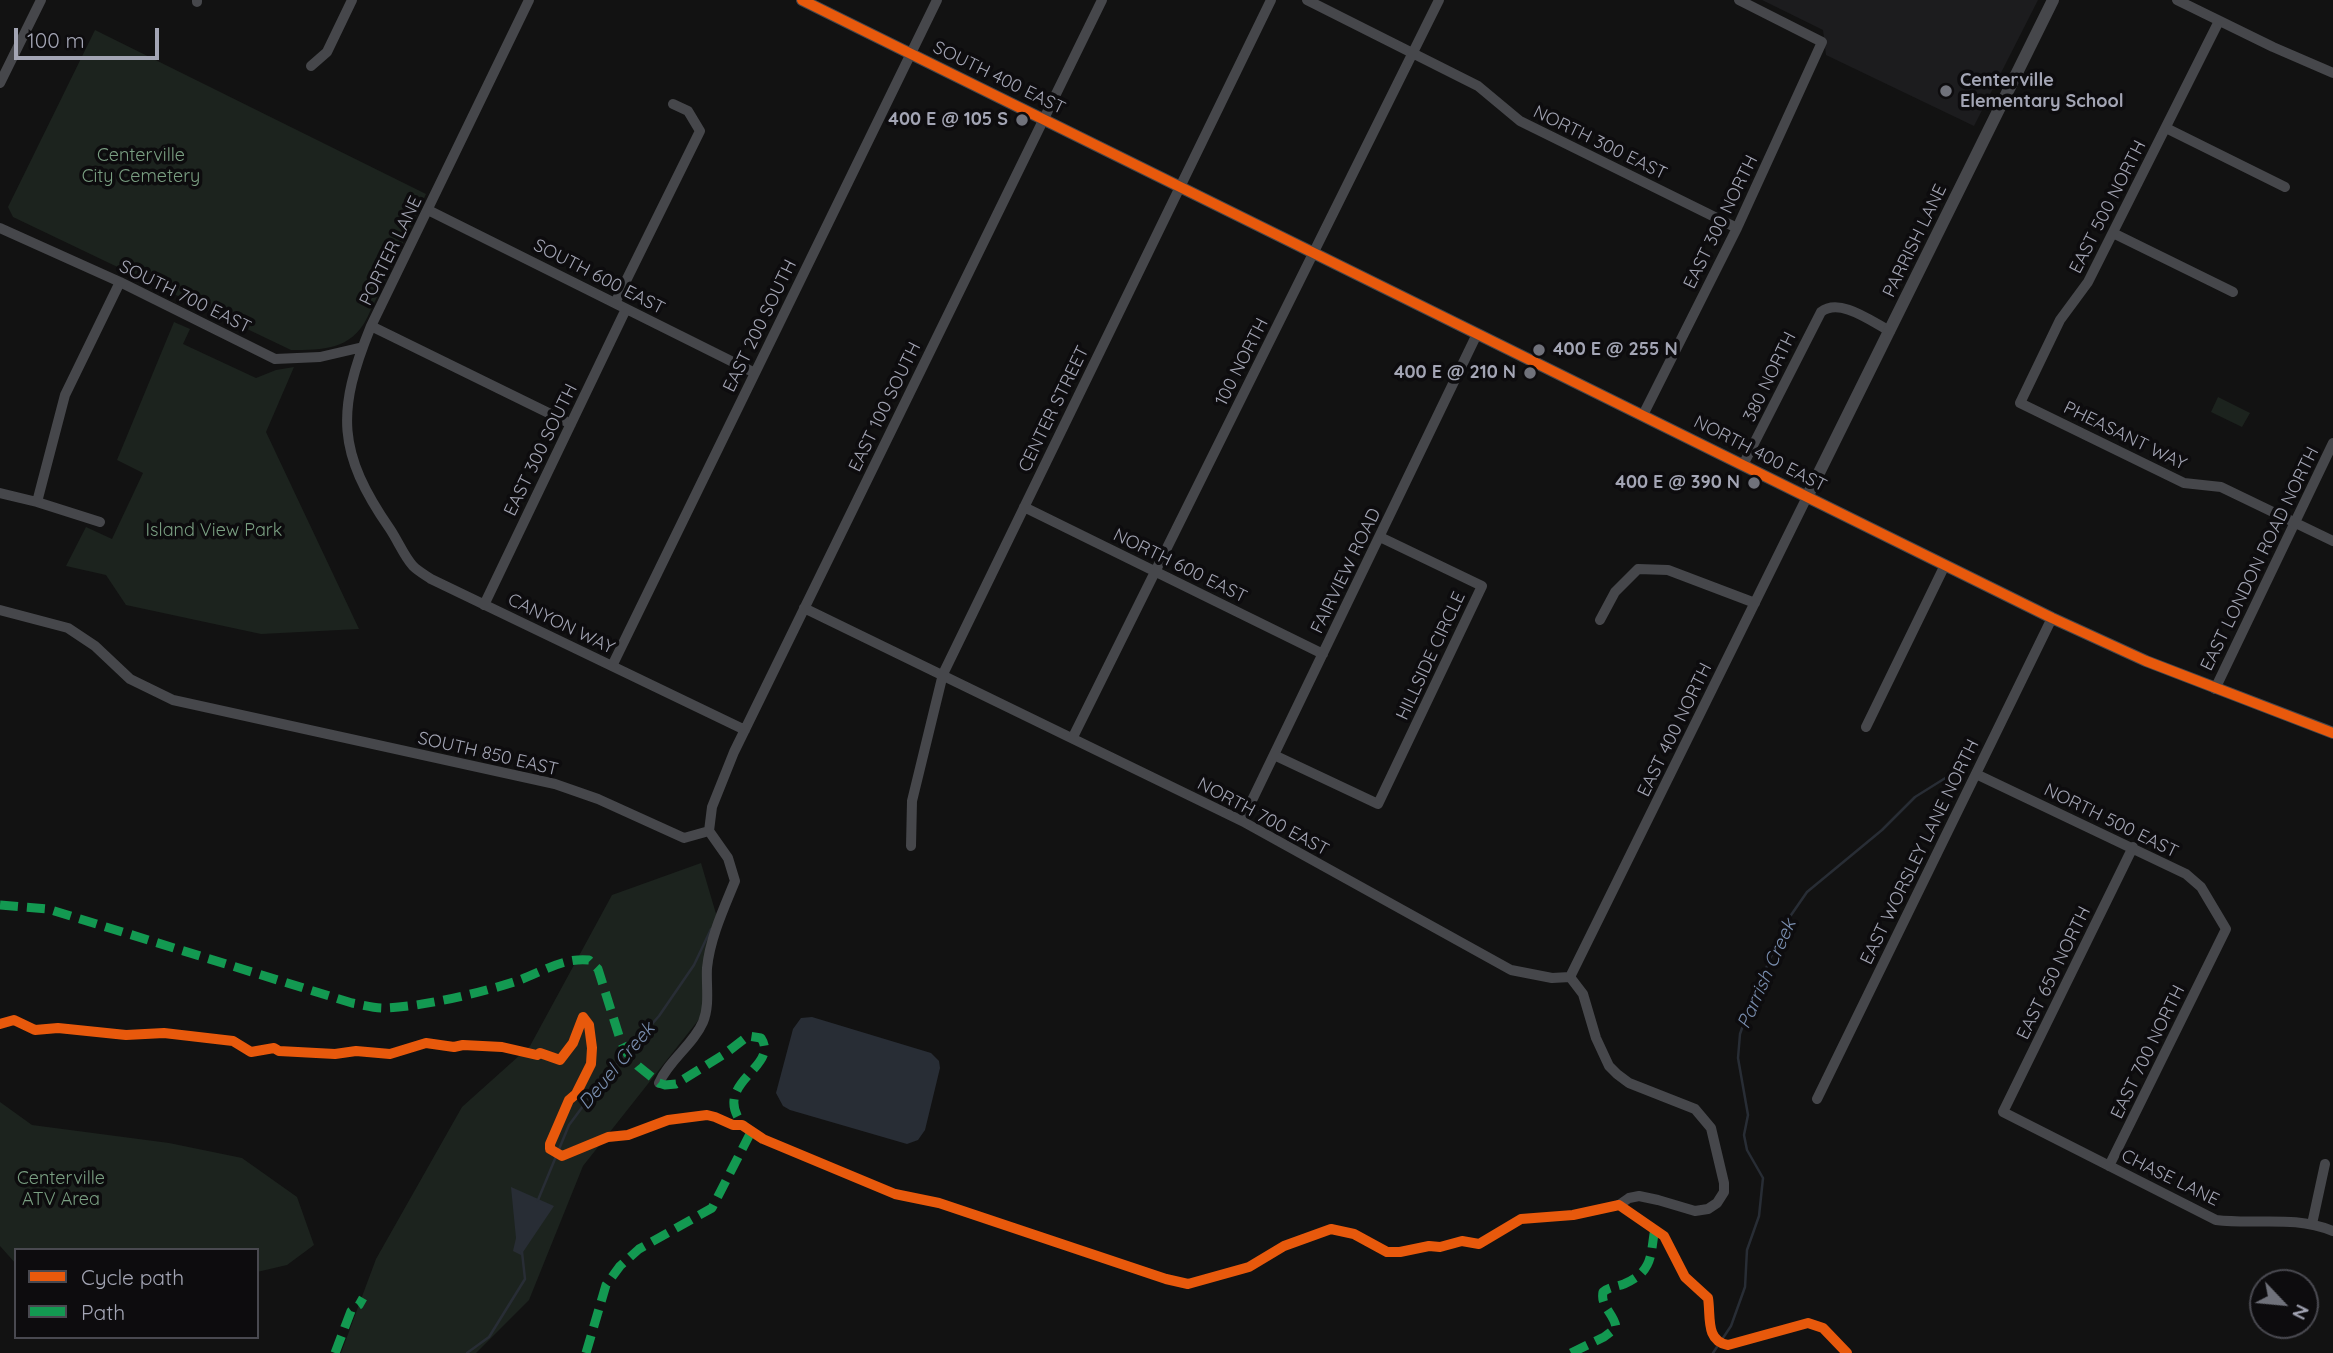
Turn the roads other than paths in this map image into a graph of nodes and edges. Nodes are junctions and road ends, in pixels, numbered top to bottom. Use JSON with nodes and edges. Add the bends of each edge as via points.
{"nodes":[{"id":1,"x":41,"y":0,"type":"edge"},
{"id":2,"x":352,"y":0,"type":"edge"},
{"id":3,"x":529,"y":0,"type":"edge"},
{"id":4,"x":802,"y":0,"type":"edge"},
{"id":5,"x":937,"y":0,"type":"edge"},
{"id":6,"x":1102,"y":0,"type":"edge"},
{"id":7,"x":1271,"y":0,"type":"edge"},
{"id":8,"x":1307,"y":0,"type":"edge"},
{"id":9,"x":1439,"y":0,"type":"edge"},
{"id":10,"x":1739,"y":0,"type":"edge"},
{"id":11,"x":2053,"y":0,"type":"edge"},
{"id":12,"x":2177,"y":0,"type":"edge"},
{"id":13,"x":2219,"y":21,"type":"junction"},
{"id":14,"x":1413,"y":53,"type":"junction"},
{"id":15,"x":911,"y":54,"type":"junction"},
{"id":16,"x":311,"y":66,"type":"dead end"},
{"id":17,"x":2333,"y":73,"type":"edge"},
{"id":18,"x":0,"y":83,"type":"edge"},
{"id":19,"x":673,"y":104,"type":"dead end"},
{"id":20,"x":1044,"y":119,"type":"junction"},
{"id":21,"x":2166,"y":128,"type":"junction"},
{"id":22,"x":1180,"y":186,"type":"junction"},
{"id":23,"x":2285,"y":187,"type":"dead end"},
{"id":24,"x":428,"y":210,"type":"junction"},
{"id":25,"x":0,"y":228,"type":"edge"},
{"id":26,"x":1737,"y":228,"type":"junction"},
{"id":27,"x":2113,"y":233,"type":"junction"},
{"id":28,"x":1314,"y":253,"type":"junction"},
{"id":29,"x":120,"y":282,"type":"junction"},
{"id":30,"x":2233,"y":292,"type":"dead end"},
{"id":31,"x":615,"y":303,"type":"junction"},
{"id":32,"x":626,"y":309,"type":"junction"},
{"id":33,"x":371,"y":326,"type":"junction"},
{"id":34,"x":1890,"y":331,"type":"junction"},
{"id":35,"x":1477,"y":334,"type":"junction"},
{"id":36,"x":363,"y":347,"type":"junction"},
{"id":37,"x":755,"y":373,"type":"junction"},
{"id":38,"x":2020,"y":404,"type":"joint"},
{"id":39,"x":1643,"y":415,"type":"junction"},
{"id":40,"x":571,"y":424,"type":"junction"},
{"id":41,"x":2333,"y":443,"type":"edge"},
{"id":42,"x":1743,"y":464,"type":"junction"},
{"id":43,"x":0,"y":493,"type":"edge"},
{"id":44,"x":1807,"y":497,"type":"junction"},
{"id":45,"x":37,"y":502,"type":"junction"},
{"id":46,"x":1024,"y":507,"type":"junction"},
{"id":47,"x":100,"y":522,"type":"dead end"},
{"id":48,"x":386,"y":523,"type":"joint"},
{"id":49,"x":2294,"y":523,"type":"junction"},
{"id":50,"x":1380,"y":537,"type":"junction"},
{"id":51,"x":2333,"y":541,"type":"edge"},
{"id":52,"x":1944,"y":565,"type":"junction"},
{"id":53,"x":1155,"y":572,"type":"junction"},
{"id":54,"x":1755,"y":603,"type":"junction"},
{"id":55,"x":484,"y":605,"type":"junction"},
{"id":56,"x":804,"y":608,"type":"junction"},
{"id":57,"x":0,"y":610,"type":"edge"},
{"id":58,"x":2052,"y":618,"type":"junction"},
{"id":59,"x":1600,"y":620,"type":"dead end"},
{"id":60,"x":1323,"y":654,"type":"junction"},
{"id":61,"x":612,"y":666,"type":"junction"},
{"id":62,"x":943,"y":674,"type":"junction"},
{"id":63,"x":2215,"y":689,"type":"junction"},
{"id":64,"x":1866,"y":727,"type":"dead end"},
{"id":65,"x":745,"y":730,"type":"junction"},
{"id":66,"x":2333,"y":733,"type":"edge"},
{"id":67,"x":1073,"y":737,"type":"junction"},
{"id":68,"x":1274,"y":755,"type":"junction"},
{"id":69,"x":1976,"y":774,"type":"junction"},
{"id":70,"x":1242,"y":821,"type":"junction"},
{"id":71,"x":709,"y":831,"type":"junction"},
{"id":72,"x":911,"y":846,"type":"dead end"},
{"id":73,"x":2133,"y":848,"type":"junction"},
{"id":74,"x":2215,"y":952,"type":"joint"},
{"id":75,"x":1570,"y":977,"type":"junction"},
{"id":76,"x":659,"y":1083,"type":"dead end"},
{"id":77,"x":1817,"y":1100,"type":"dead end"},
{"id":78,"x":2003,"y":1112,"type":"joint"},
{"id":79,"x":2325,"y":1164,"type":"dead end"},
{"id":80,"x":2109,"y":1166,"type":"junction"},
{"id":81,"x":1619,"y":1205,"type":"dead end"},
{"id":82,"x":2312,"y":1224,"type":"junction"},
{"id":83,"x":2333,"y":1231,"type":"edge"}],
"edges":[{"from":1,"to":18,"type":"street"},
{"from":2,"to":16,"type":"street","via":[[327,52]]},
{"from":3,"to":24,"type":"street","name":"PORTER LANE"},
{"from":4,"to":15,"type":"street","name":"SOUTH 400 EAST"},
{"from":5,"to":15,"type":"street","name":"EAST 200 SOUTH"},
{"from":6,"to":20,"type":"street","name":"EAST 100 SOUTH"},
{"from":7,"to":22,"type":"street","name":"CENTER STREET"},
{"from":8,"to":14,"type":"street","name":"NORTH 300 EAST"},
{"from":9,"to":14,"type":"street","name":"100 NORTH"},
{"from":10,"to":26,"type":"street","name":"EAST 300 NORTH","via":[[1822,42]]},
{"from":11,"to":34,"type":"street","name":"PARRISH LANE"},
{"from":12,"to":13,"type":"street"},
{"from":13,"to":17,"type":"street"},
{"from":13,"to":21,"type":"street","name":"EAST 500 NORTH"},
{"from":14,"to":26,"type":"street","name":"NORTH 300 EAST","via":[[1478,86],[1520,121]]},
{"from":14,"to":28,"type":"street","name":"100 NORTH"},
{"from":15,"to":20,"type":"street","name":"SOUTH 400 EAST"},
{"from":15,"to":37,"type":"street","name":"EAST 200 SOUTH"},
{"from":19,"to":31,"type":"street","via":[[688,111],[699,131]]},
{"from":20,"to":22,"type":"street","name":"SOUTH 400 EAST"},
{"from":20,"to":56,"type":"street","name":"EAST 100 SOUTH"},
{"from":21,"to":23,"type":"street"},
{"from":21,"to":27,"type":"street","name":"EAST 500 NORTH"},
{"from":22,"to":28,"type":"street","name":"NORTH 400 EAST"},
{"from":22,"to":46,"type":"street","name":"CENTER STREET"},
{"from":24,"to":31,"type":"street","name":"SOUTH 600 EAST"},
{"from":24,"to":33,"type":"street","name":"PORTER LANE"},
{"from":25,"to":29,"type":"street","name":"SOUTH 700 EAST"},
{"from":26,"to":39,"type":"street","name":"EAST 300 NORTH"},
{"from":27,"to":30,"type":"street"},
{"from":27,"to":38,"type":"street","name":"EAST 500 NORTH","via":[[2088,282],[2060,320]]},
{"from":28,"to":35,"type":"street","name":"NORTH 400 EAST"},
{"from":28,"to":53,"type":"street","name":"100 NORTH"},
{"from":29,"to":36,"type":"street","name":"SOUTH 700 EAST","via":[[275,359],[320,358]]},
{"from":29,"to":45,"type":"street","via":[[65,395]]},
{"from":31,"to":32,"type":"street","name":"SOUTH 600 EAST"},
{"from":32,"to":37,"type":"street","name":"SOUTH 600 EAST"},
{"from":32,"to":40,"type":"street","name":"EAST 300 SOUTH"},
{"from":33,"to":36,"type":"street","name":"PORTER LANE"},
{"from":33,"to":40,"type":"street"},
{"from":34,"to":42,"type":"street","name":"380 NORTH","via":[[1845,309],[1829,307],[1816,320]]},
{"from":34,"to":44,"type":"street","name":"PARRISH LANE"},
{"from":35,"to":39,"type":"street","name":"NORTH 400 EAST"},
{"from":35,"to":50,"type":"street","name":"FAIRVIEW ROAD"},
{"from":36,"to":48,"type":"street","name":"PORTER LANE","via":[[346,406],[348,443],[357,474]]},
{"from":37,"to":61,"type":"street","name":"EAST 200 SOUTH"},
{"from":38,"to":49,"type":"street","name":"PHEASANT WAY","via":[[2184,483],[2221,487]]},
{"from":39,"to":42,"type":"street","name":"NORTH 400 EAST"},
{"from":40,"to":55,"type":"street","name":"EAST 300 SOUTH"},
{"from":41,"to":49,"type":"street","name":"EAST LONDON ROAD NORTH"},
{"from":42,"to":44,"type":"street","name":"NORTH 400 EAST"},
{"from":43,"to":45,"type":"street"},
{"from":44,"to":52,"type":"street","name":"NORTH 400 EAST"},
{"from":44,"to":54,"type":"street","name":"EAST 400 NORTH"},
{"from":45,"to":47,"type":"street"},
{"from":46,"to":53,"type":"street","name":"NORTH 600 EAST"},
{"from":46,"to":62,"type":"street","name":"CENTER STREET"},
{"from":48,"to":55,"type":"street","name":"CANYON WAY","via":[[413,566]]},
{"from":49,"to":51,"type":"street","name":"PHEASANT WAY"},
{"from":49,"to":63,"type":"street","name":"EAST LONDON ROAD NORTH"},
{"from":50,"to":60,"type":"street","name":"FAIRVIEW ROAD"},
{"from":50,"to":68,"type":"street","name":"HILLSIDE CIRCLE","via":[[1482,586],[1378,804]]},
{"from":52,"to":58,"type":"street","name":"NORTH 400 EAST"},
{"from":52,"to":64,"type":"street"},
{"from":53,"to":60,"type":"street","name":"NORTH 600 EAST"},
{"from":53,"to":67,"type":"street","name":"100 NORTH"},
{"from":54,"to":59,"type":"street","via":[[1668,570],[1637,569],[1615,592]]},
{"from":54,"to":75,"type":"street","name":"EAST 400 NORTH"},
{"from":55,"to":61,"type":"street","name":"CANYON WAY"},
{"from":56,"to":62,"type":"street"},
{"from":56,"to":65,"type":"street","name":"EAST 100 SOUTH"},
{"from":57,"to":71,"type":"street","name":"SOUTH 850 EAST","via":[[68,628],[130,679],[173,700],[555,784],[684,838]]},
{"from":58,"to":63,"type":"street","name":"NORTH 400 EAST"},
{"from":58,"to":69,"type":"street","name":"EAST WORSLEY LANE NORTH"},
{"from":60,"to":68,"type":"street","name":"FAIRVIEW ROAD"},
{"from":61,"to":65,"type":"street","name":"CANYON WAY"},
{"from":62,"to":67,"type":"street","name":"NORTH 700 EAST"},
{"from":62,"to":72,"type":"street","name":"CENTER STREET","via":[[912,801]]},
{"from":63,"to":66,"type":"street","name":"NORTH 400 EAST"},
{"from":65,"to":71,"type":"street","name":"EAST 100 SOUTH","via":[[712,807]]},
{"from":67,"to":70,"type":"street","name":"NORTH 700 EAST"},
{"from":68,"to":70,"type":"street","name":"FAIRVIEW ROAD"},
{"from":69,"to":73,"type":"street","name":"NORTH 500 EAST"},
{"from":69,"to":77,"type":"street","name":"EAST WORSLEY LANE NORTH"},
{"from":70,"to":75,"type":"street","name":"NORTH 700 EAST","via":[[1511,970]]},
{"from":71,"to":76,"type":"street","via":[[728,858],[736,881],[707,967],[708,1001],[702,1023]]},
{"from":73,"to":74,"type":"street","name":"NORTH 500 EAST","via":[[2186,874],[2201,887],[2226,929]]},
{"from":73,"to":78,"type":"street","name":"EAST 650 NORTH"},
{"from":74,"to":80,"type":"street","name":"EAST 700 NORTH"},
{"from":75,"to":81,"type":"street","via":[[1583,994],[1596,1038],[1616,1074],[1695,1108],[1707,1120],[1724,1183],[1717,1203],[1701,1211],[1639,1196]]},
{"from":78,"to":80,"type":"street","name":"CHASE LANE"},
{"from":79,"to":82,"type":"street"},
{"from":80,"to":82,"type":"street","name":"CHASE LANE","via":[[2216,1220]]},
{"from":82,"to":83,"type":"street","name":"CHASE LANE"}]}
